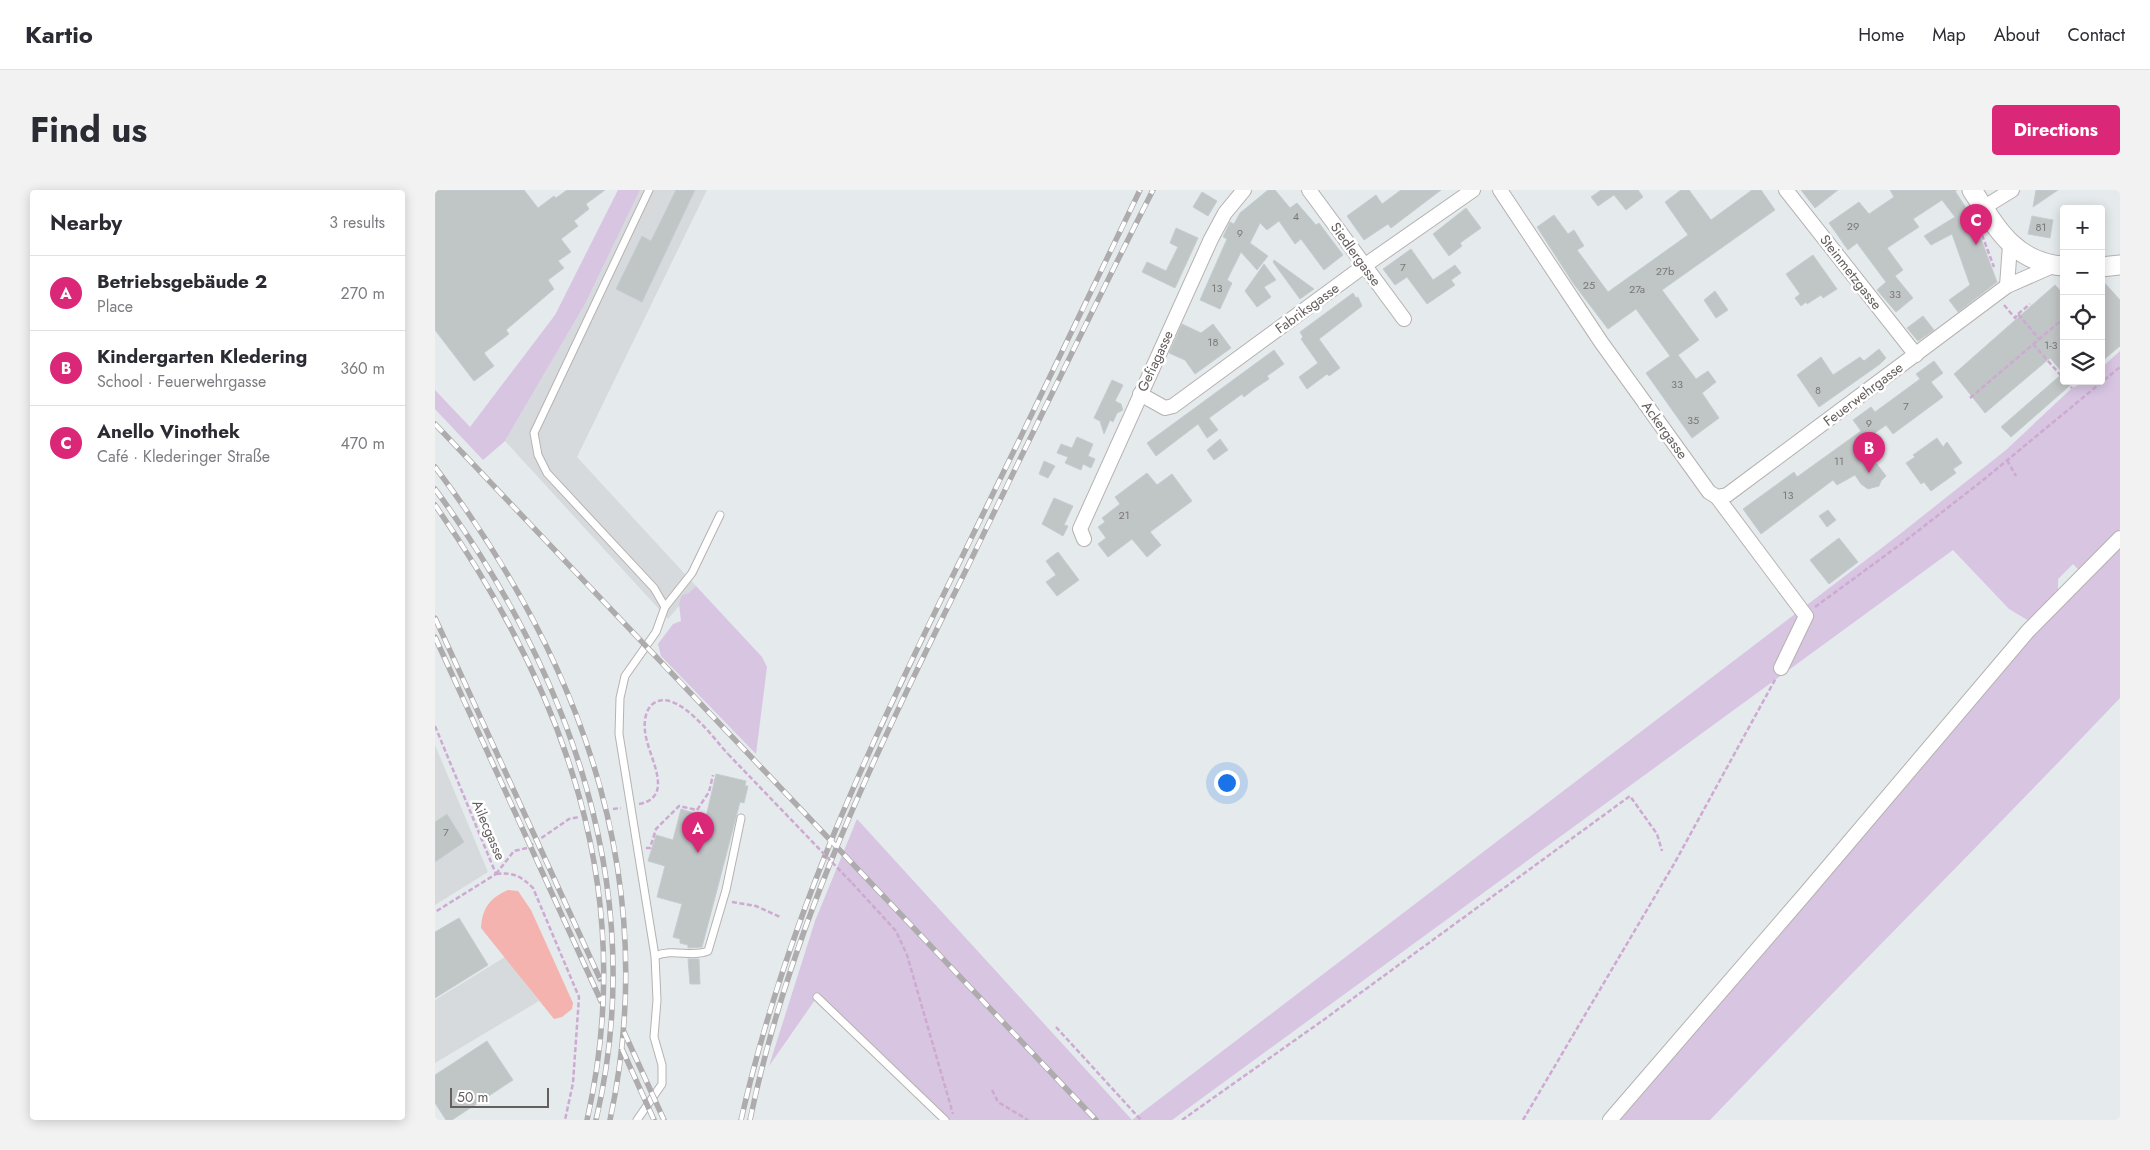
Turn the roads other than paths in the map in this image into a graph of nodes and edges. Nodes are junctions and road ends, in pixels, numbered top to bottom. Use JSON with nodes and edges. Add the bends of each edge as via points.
{"nodes":[{"id":1,"x":649,"y":190,"type":"edge"},
{"id":2,"x":1244,"y":190,"type":"edge"},
{"id":3,"x":1309,"y":190,"type":"edge"},
{"id":4,"x":1473,"y":190,"type":"edge"},
{"id":5,"x":1500,"y":190,"type":"edge"},
{"id":6,"x":1786,"y":190,"type":"edge"},
{"id":7,"x":1972,"y":190,"type":"edge"},
{"id":8,"x":2012,"y":190,"type":"edge"},
{"id":9,"x":1983,"y":208,"type":"junction"},
{"id":10,"x":2010,"y":245,"type":"junction"},
{"id":11,"x":2059,"y":265,"type":"edge"},
{"id":12,"x":2120,"y":265,"type":"edge"},
{"id":13,"x":1364,"y":266,"type":"junction"},
{"id":14,"x":2105,"y":267,"type":"edge"},
{"id":15,"x":2008,"y":293,"type":"junction"},
{"id":16,"x":1403,"y":319,"type":"dead end"},
{"id":17,"x":1916,"y":355,"type":"junction"},
{"id":18,"x":1140,"y":394,"type":"junction"},
{"id":19,"x":1717,"y":496,"type":"junction"},
{"id":20,"x":720,"y":515,"type":"dead end"},
{"id":21,"x":2120,"y":538,"type":"edge"},
{"id":22,"x":1083,"y":539,"type":"dead end"},
{"id":23,"x":665,"y":607,"type":"junction"},
{"id":24,"x":1781,"y":668,"type":"road end"},
{"id":25,"x":741,"y":818,"type":"dead end"},
{"id":26,"x":655,"y":956,"type":"junction"},
{"id":27,"x":817,"y":997,"type":"dead end"},
{"id":28,"x":637,"y":1120,"type":"edge"},
{"id":29,"x":945,"y":1120,"type":"edge"},
{"id":30,"x":1610,"y":1120,"type":"edge"}],
"edges":[{"from":1,"to":23,"type":"lane","via":[[534,433],[538,455],[547,473],[654,588]]},
{"from":2,"to":18,"type":"street","name":"Gefiagasse","via":[[1225,213],[1211,239]]},
{"from":3,"to":13,"type":"street","name":"Siedlergasse"},
{"from":4,"to":13,"type":"street","name":"Fabriksgasse"},
{"from":5,"to":19,"type":"street","name":"Ackergasse","via":[[1601,342],[1709,492]]},
{"from":6,"to":17,"type":"street","name":"Steinmetzgasse"},
{"from":7,"to":9,"type":"main road"},
{"from":8,"to":9,"type":"street"},
{"from":9,"to":10,"type":"main road"},
{"from":10,"to":11,"type":"main road","via":[[2031,258]]},
{"from":10,"to":15,"type":"street"},
{"from":11,"to":15,"type":"street","name":"Feuerwehrgasse"},
{"from":12,"to":14,"type":"main road"},
{"from":13,"to":16,"type":"street","name":"Siedlergasse"},
{"from":13,"to":18,"type":"street","name":"Fabriksgasse","via":[[1173,406],[1165,408]]},
{"from":15,"to":17,"type":"street","name":"Feuerwehrgasse"},
{"from":17,"to":19,"type":"street","name":"Feuerwehrgasse","via":[[1727,495]]},
{"from":18,"to":22,"type":"street","name":"Gefiagasse","via":[[1080,529]]},
{"from":19,"to":24,"type":"street","name":"Ackergasse","via":[[1806,616]]},
{"from":20,"to":23,"type":"lane","via":[[692,573]]},
{"from":21,"to":30,"type":"street","via":[[2028,631]]},
{"from":23,"to":26,"type":"lane","via":[[656,632],[625,676],[620,698],[619,734]]},
{"from":25,"to":26,"type":"lane","via":[[723,901],[708,951],[699,954],[664,952]]},
{"from":26,"to":28,"type":"lane","via":[[657,1000],[654,1037],[662,1065],[662,1084]]},
{"from":27,"to":29,"type":"lane"}]}
